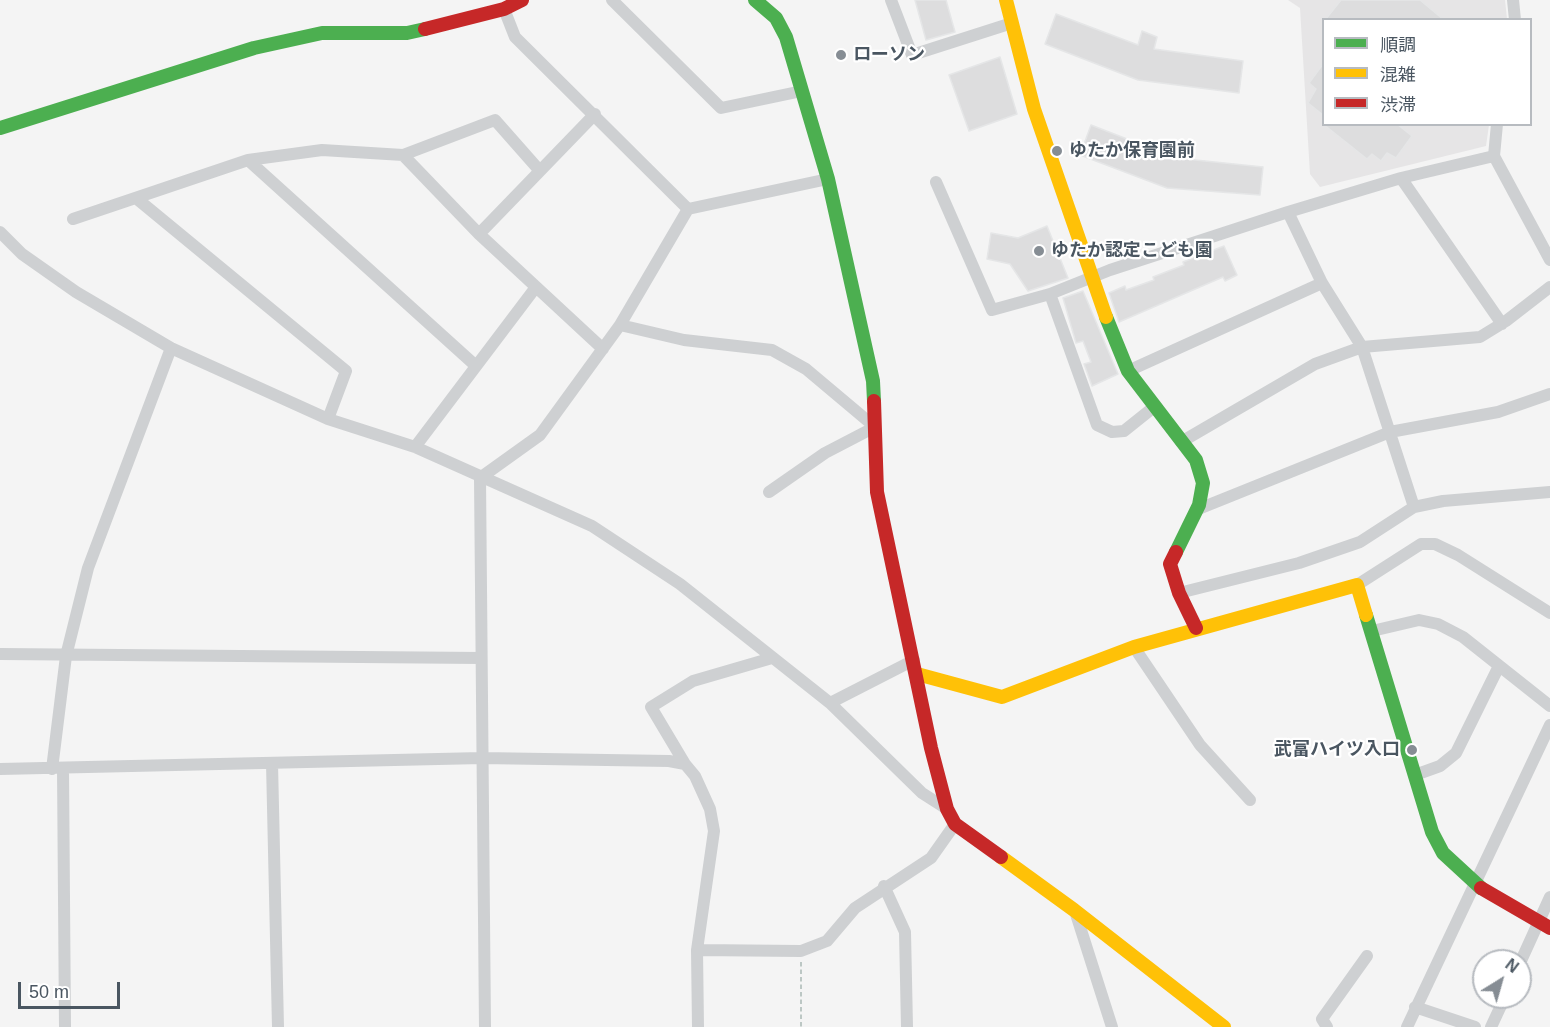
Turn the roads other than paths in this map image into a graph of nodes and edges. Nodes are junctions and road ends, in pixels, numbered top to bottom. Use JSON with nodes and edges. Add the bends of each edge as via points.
{"nodes":[{"id":1,"x":522,"y":0,"type":"edge"},
{"id":2,"x":612,"y":0,"type":"edge"},
{"id":3,"x":755,"y":0,"type":"edge"},
{"id":4,"x":891,"y":0,"type":"edge"},
{"id":5,"x":1006,"y":0,"type":"edge"},
{"id":6,"x":1513,"y":0,"type":"edge"},
{"id":7,"x":504,"y":9,"type":"junction"},
{"id":8,"x":1515,"y":18,"type":"edge"},
{"id":9,"x":1012,"y":23,"type":"junction"},
{"id":10,"x":802,"y":91,"type":"junction"},
{"id":11,"x":595,"y":114,"type":"junction"},
{"id":12,"x":1497,"y":126,"type":"edge"},
{"id":13,"x":0,"y":128,"type":"edge"},
{"id":14,"x":403,"y":155,"type":"junction"},
{"id":15,"x":1494,"y":156,"type":"junction"},
{"id":16,"x":248,"y":160,"type":"junction"},
{"id":17,"x":540,"y":171,"type":"junction"},
{"id":18,"x":1401,"y":178,"type":"junction"},
{"id":19,"x":828,"y":179,"type":"junction"},
{"id":20,"x":936,"y":182,"type":"dead end"},
{"id":21,"x":136,"y":198,"type":"junction"},
{"id":22,"x":688,"y":209,"type":"junction"},
{"id":23,"x":1288,"y":212,"type":"junction"},
{"id":24,"x":73,"y":219,"type":"dead end"},
{"id":25,"x":0,"y":232,"type":"edge"},
{"id":26,"x":479,"y":234,"type":"junction"},
{"id":27,"x":1550,"y":260,"type":"edge"},
{"id":28,"x":1093,"y":278,"type":"junction"},
{"id":29,"x":1322,"y":283,"type":"junction"},
{"id":30,"x":537,"y":287,"type":"junction"},
{"id":31,"x":1550,"y":287,"type":"edge"},
{"id":32,"x":1050,"y":294,"type":"junction"},
{"id":33,"x":1502,"y":324,"type":"junction"},
{"id":34,"x":620,"y":326,"type":"junction"},
{"id":35,"x":1362,"y":347,"type":"junction"},
{"id":36,"x":171,"y":348,"type":"junction"},
{"id":37,"x":603,"y":349,"type":"junction"},
{"id":38,"x":477,"y":366,"type":"junction"},
{"id":39,"x":1128,"y":371,"type":"junction"},
{"id":40,"x":1550,"y":394,"type":"edge"},
{"id":41,"x":1154,"y":407,"type":"junction"},
{"id":42,"x":328,"y":419,"type":"junction"},
{"id":43,"x":875,"y":427,"type":"junction"},
{"id":44,"x":1389,"y":432,"type":"junction"},
{"id":45,"x":1181,"y":442,"type":"junction"},
{"id":46,"x":415,"y":447,"type":"junction"},
{"id":47,"x":480,"y":478,"type":"junction"},
{"id":48,"x":769,"y":492,"type":"dead end"},
{"id":49,"x":1550,"y":492,"type":"edge"},
{"id":50,"x":1414,"y":507,"type":"junction"},
{"id":51,"x":1197,"y":510,"type":"junction"},
{"id":52,"x":1357,"y":585,"type":"junction"},
{"id":53,"x":1179,"y":593,"type":"junction"},
{"id":54,"x":1550,"y":613,"type":"edge"},
{"id":55,"x":1196,"y":628,"type":"junction"},
{"id":56,"x":1372,"y":631,"type":"junction"},
{"id":57,"x":1134,"y":647,"type":"junction"},
{"id":58,"x":0,"y":654,"type":"edge"},
{"id":59,"x":66,"y":656,"type":"junction"},
{"id":60,"x":481,"y":658,"type":"junction"},
{"id":61,"x":772,"y":658,"type":"junction"},
{"id":62,"x":914,"y":660,"type":"junction"},
{"id":63,"x":1499,"y":666,"type":"junction"},
{"id":64,"x":917,"y":674,"type":"junction"},
{"id":65,"x":830,"y":703,"type":"junction"},
{"id":66,"x":1550,"y":706,"type":"edge"},
{"id":67,"x":1550,"y":725,"type":"edge"},
{"id":68,"x":482,"y":758,"type":"junction"},
{"id":69,"x":272,"y":763,"type":"junction"},
{"id":70,"x":685,"y":764,"type":"junction"},
{"id":71,"x":0,"y":769,"type":"edge"},
{"id":72,"x":57,"y":769,"type":"junction"},
{"id":73,"x":1415,"y":775,"type":"junction"},
{"id":74,"x":1250,"y":800,"type":"dead end"},
{"id":75,"x":947,"y":808,"type":"junction"},
{"id":76,"x":955,"y":824,"type":"junction"},
{"id":77,"x":1473,"y":883,"type":"junction"},
{"id":78,"x":884,"y":886,"type":"junction"},
{"id":79,"x":1550,"y":897,"type":"edge"},
{"id":80,"x":1074,"y":910,"type":"junction"},
{"id":81,"x":1544,"y":925,"type":"edge"},
{"id":82,"x":1529,"y":949,"type":"edge"},
{"id":83,"x":697,"y":950,"type":"junction"},
{"id":84,"x":1367,"y":956,"type":"dead end"},
{"id":85,"x":1415,"y":1007,"type":"junction"},
{"id":86,"x":1499,"y":1009,"type":"edge"},
{"id":87,"x":65,"y":1027,"type":"edge"},
{"id":88,"x":279,"y":1027,"type":"edge"},
{"id":89,"x":485,"y":1027,"type":"edge"},
{"id":90,"x":698,"y":1027,"type":"edge"},
{"id":91,"x":907,"y":1027,"type":"edge"},
{"id":92,"x":1112,"y":1027,"type":"edge"},
{"id":93,"x":1224,"y":1027,"type":"edge"},
{"id":94,"x":1327,"y":1027,"type":"edge"},
{"id":95,"x":1407,"y":1027,"type":"edge"},
{"id":96,"x":1475,"y":1027,"type":"edge"},
{"id":97,"x":1491,"y":1027,"type":"edge"}],
"edges":[{"from":1,"to":7,"type":"street"},
{"from":2,"to":10,"type":"street","via":[[721,108]]},
{"from":3,"to":10,"type":"street","via":[[776,18],[786,37]]},
{"from":4,"to":9,"type":"street","via":[[912,55]]},
{"from":5,"to":9,"type":"street"},
{"from":6,"to":8,"type":"street"},
{"from":7,"to":11,"type":"street","via":[[515,38]]},
{"from":7,"to":13,"type":"street","via":[[407,33],[322,33],[254,48]]},
{"from":9,"to":28,"type":"street","via":[[1034,109]]},
{"from":10,"to":19,"type":"street"},
{"from":11,"to":17,"type":"street"},
{"from":11,"to":22,"type":"street"},
{"from":12,"to":15,"type":"street"},
{"from":14,"to":16,"type":"street","via":[[322,150]]},
{"from":14,"to":17,"type":"street","via":[[495,120]]},
{"from":14,"to":26,"type":"street"},
{"from":15,"to":18,"type":"street"},
{"from":15,"to":27,"type":"street"},
{"from":16,"to":21,"type":"street"},
{"from":16,"to":38,"type":"street"},
{"from":17,"to":26,"type":"street"},
{"from":18,"to":23,"type":"street"},
{"from":18,"to":33,"type":"street"},
{"from":19,"to":22,"type":"street"},
{"from":19,"to":43,"type":"street","via":[[873,381]]},
{"from":20,"to":32,"type":"street","via":[[992,310]]},
{"from":21,"to":24,"type":"street"},
{"from":21,"to":42,"type":"street","via":[[346,371]]},
{"from":22,"to":34,"type":"street"},
{"from":23,"to":28,"type":"street"},
{"from":23,"to":29,"type":"street"},
{"from":25,"to":36,"type":"street","via":[[22,254],[76,292]]},
{"from":26,"to":30,"type":"street"},
{"from":28,"to":32,"type":"street"},
{"from":28,"to":39,"type":"street"},
{"from":29,"to":35,"type":"street"},
{"from":29,"to":39,"type":"street"},
{"from":30,"to":37,"type":"street"},
{"from":30,"to":38,"type":"street"},
{"from":31,"to":33,"type":"street"},
{"from":32,"to":41,"type":"street","via":[[1097,425],[1112,432],[1124,431]]},
{"from":33,"to":35,"type":"street","via":[[1480,337]]},
{"from":34,"to":37,"type":"street"},
{"from":34,"to":43,"type":"street","via":[[684,340],[772,350],[807,369]]},
{"from":35,"to":44,"type":"street"},
{"from":35,"to":45,"type":"street","via":[[1315,364]]},
{"from":36,"to":42,"type":"street"},
{"from":36,"to":59,"type":"street","via":[[88,568]]},
{"from":37,"to":47,"type":"street","via":[[540,435]]},
{"from":38,"to":46,"type":"street"},
{"from":39,"to":41,"type":"street"},
{"from":40,"to":44,"type":"street","via":[[1498,412]]},
{"from":41,"to":45,"type":"street"},
{"from":42,"to":46,"type":"street"},
{"from":43,"to":48,"type":"street","via":[[825,453]]},
{"from":43,"to":62,"type":"street","via":[[877,492]]},
{"from":44,"to":50,"type":"street"},
{"from":44,"to":51,"type":"street"},
{"from":45,"to":51,"type":"street","via":[[1196,460],[1203,483]]},
{"from":46,"to":47,"type":"street"},
{"from":47,"to":60,"type":"street"},
{"from":47,"to":61,"type":"street","via":[[592,526],[680,584]]},
{"from":49,"to":50,"type":"street"},
{"from":50,"to":53,"type":"street","via":[[1360,542]]},
{"from":51,"to":53,"type":"street","via":[[1170,564]]},
{"from":52,"to":54,"type":"street","via":[[1421,544],[1435,544]]},
{"from":52,"to":55,"type":"street"},
{"from":52,"to":56,"type":"street"},
{"from":53,"to":55,"type":"street"},
{"from":55,"to":57,"type":"street"},
{"from":56,"to":63,"type":"street","via":[[1419,620],[1438,624]]},
{"from":56,"to":73,"type":"street"},
{"from":57,"to":64,"type":"street","via":[[1002,697]]},
{"from":57,"to":74,"type":"street","via":[[1200,745]]},
{"from":58,"to":59,"type":"street"},
{"from":59,"to":60,"type":"street"},
{"from":59,"to":72,"type":"street"},
{"from":60,"to":68,"type":"street"},
{"from":61,"to":65,"type":"street"},
{"from":61,"to":70,"type":"street","via":[[693,681],[651,707]]},
{"from":62,"to":64,"type":"street"},
{"from":62,"to":65,"type":"street"},
{"from":63,"to":66,"type":"street"},
{"from":63,"to":73,"type":"street","via":[[1456,753],[1440,766]]},
{"from":64,"to":75,"type":"street"},
{"from":65,"to":75,"type":"street","via":[[922,793]]},
{"from":67,"to":77,"type":"street"},
{"from":68,"to":69,"type":"street"},
{"from":68,"to":70,"type":"street"},
{"from":68,"to":89,"type":"street"},
{"from":69,"to":72,"type":"street"},
{"from":69,"to":88,"type":"street"},
{"from":70,"to":83,"type":"street","via":[[710,809],[714,831]]},
{"from":71,"to":72,"type":"street"},
{"from":72,"to":87,"type":"street"},
{"from":73,"to":77,"type":"street","via":[[1432,832],[1443,853]]},
{"from":75,"to":76,"type":"street"},
{"from":76,"to":78,"type":"street","via":[[931,858]]},
{"from":76,"to":80,"type":"street"},
{"from":77,"to":81,"type":"street"},
{"from":77,"to":85,"type":"street"},
{"from":78,"to":83,"type":"street","via":[[855,908],[826,941],[801,951]]},
{"from":78,"to":91,"type":"street","via":[[905,932]]},
{"from":79,"to":81,"type":"street"},
{"from":80,"to":92,"type":"street"},
{"from":80,"to":93,"type":"street"},
{"from":81,"to":82,"type":"street"},
{"from":83,"to":90,"type":"street"},
{"from":84,"to":94,"type":"street","via":[[1322,1019]]},
{"from":85,"to":95,"type":"street"},
{"from":85,"to":96,"type":"street"},
{"from":86,"to":97,"type":"street"}]}
